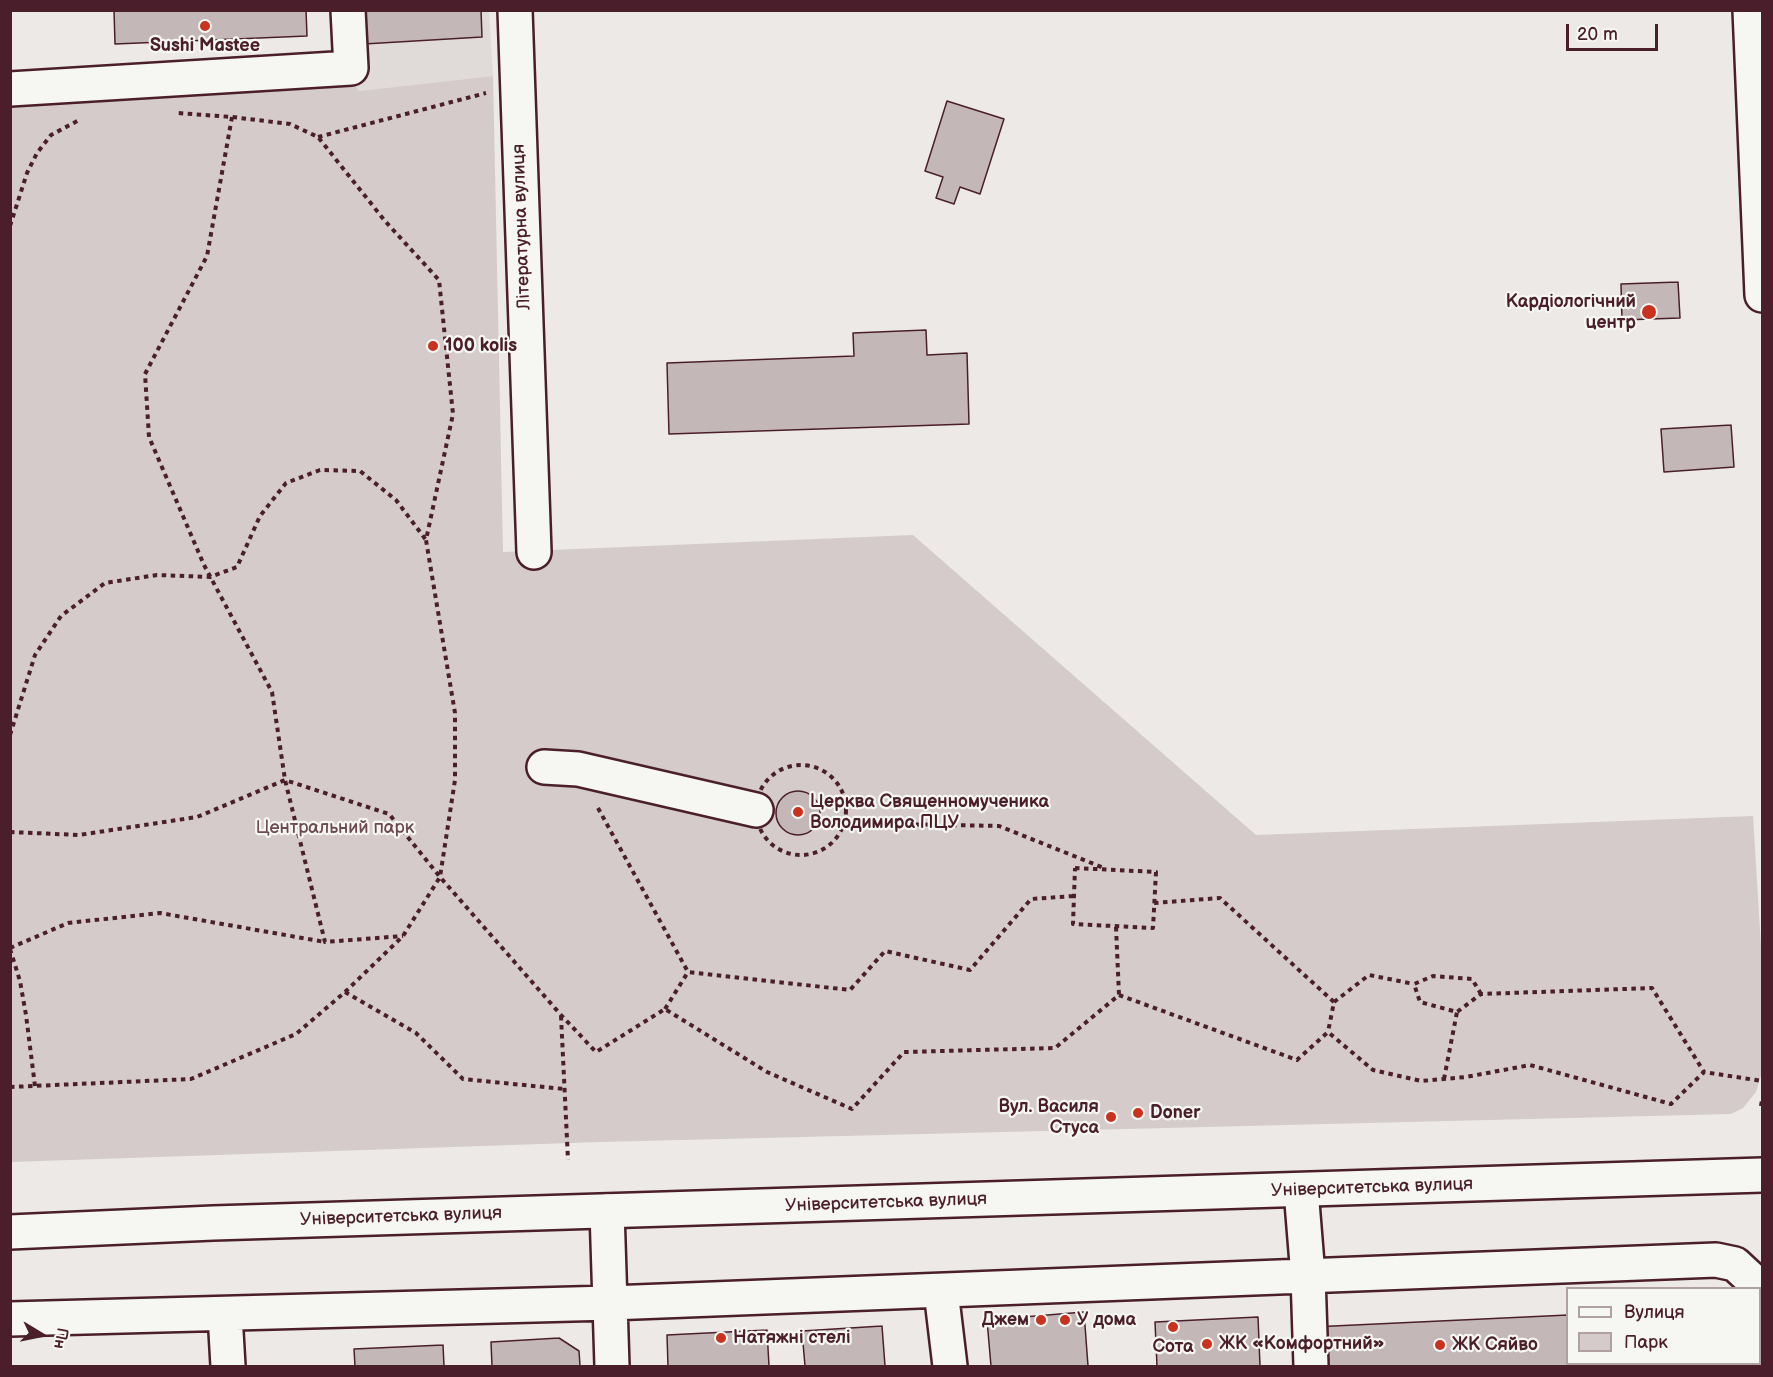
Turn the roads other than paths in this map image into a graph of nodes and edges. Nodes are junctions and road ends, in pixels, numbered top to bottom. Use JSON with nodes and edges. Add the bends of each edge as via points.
{"nodes":[{"id":1,"x":348,"y":10,"type":"edge"},
{"id":2,"x":515,"y":10,"type":"edge"},
{"id":3,"x":1750,"y":10,"type":"edge"},
{"id":4,"x":10,"y":89,"type":"edge"},
{"id":5,"x":1762,"y":295,"type":"edge"},
{"id":6,"x":534,"y":552,"type":"dead end"},
{"id":7,"x":544,"y":767,"type":"dead end"},
{"id":8,"x":756,"y":810,"type":"road end"},
{"id":9,"x":1762,"y":1176,"type":"edge"},
{"id":10,"x":1301,"y":1190,"type":"junction"},
{"id":11,"x":607,"y":1211,"type":"junction"},
{"id":12,"x":10,"y":1232,"type":"edge"},
{"id":13,"x":1308,"y":1276,"type":"junction"},
{"id":14,"x":1757,"y":1287,"type":"edge"},
{"id":15,"x":941,"y":1291,"type":"junction"},
{"id":16,"x":610,"y":1303,"type":"junction"},
{"id":17,"x":225,"y":1314,"type":"junction"},
{"id":18,"x":10,"y":1319,"type":"edge"},
{"id":19,"x":228,"y":1366,"type":"edge"},
{"id":20,"x":612,"y":1366,"type":"edge"},
{"id":21,"x":950,"y":1366,"type":"edge"},
{"id":22,"x":1311,"y":1366,"type":"edge"}],
"edges":[{"from":1,"to":4,"type":"main road","via":[[351,68]]},
{"from":2,"to":6,"type":"main road","name":"Літературна вулиця"},
{"from":3,"to":5,"type":"main road"},
{"from":7,"to":8,"type":"main road","via":[[578,769]]},
{"from":9,"to":10,"type":"main road","name":"Університетська вулиця"},
{"from":10,"to":11,"type":"main road","name":"Університетська вулиця"},
{"from":10,"to":13,"type":"main road"},
{"from":11,"to":12,"type":"main road","name":"Університетська вулиця"},
{"from":11,"to":16,"type":"main road"},
{"from":13,"to":14,"type":"main road","via":[[1716,1260],[1735,1264]]},
{"from":13,"to":15,"type":"main road"},
{"from":13,"to":22,"type":"main road"},
{"from":15,"to":16,"type":"main road"},
{"from":15,"to":21,"type":"main road"},
{"from":16,"to":17,"type":"main road"},
{"from":16,"to":20,"type":"main road"},
{"from":17,"to":18,"type":"main road"},
{"from":17,"to":19,"type":"main road"}]}
